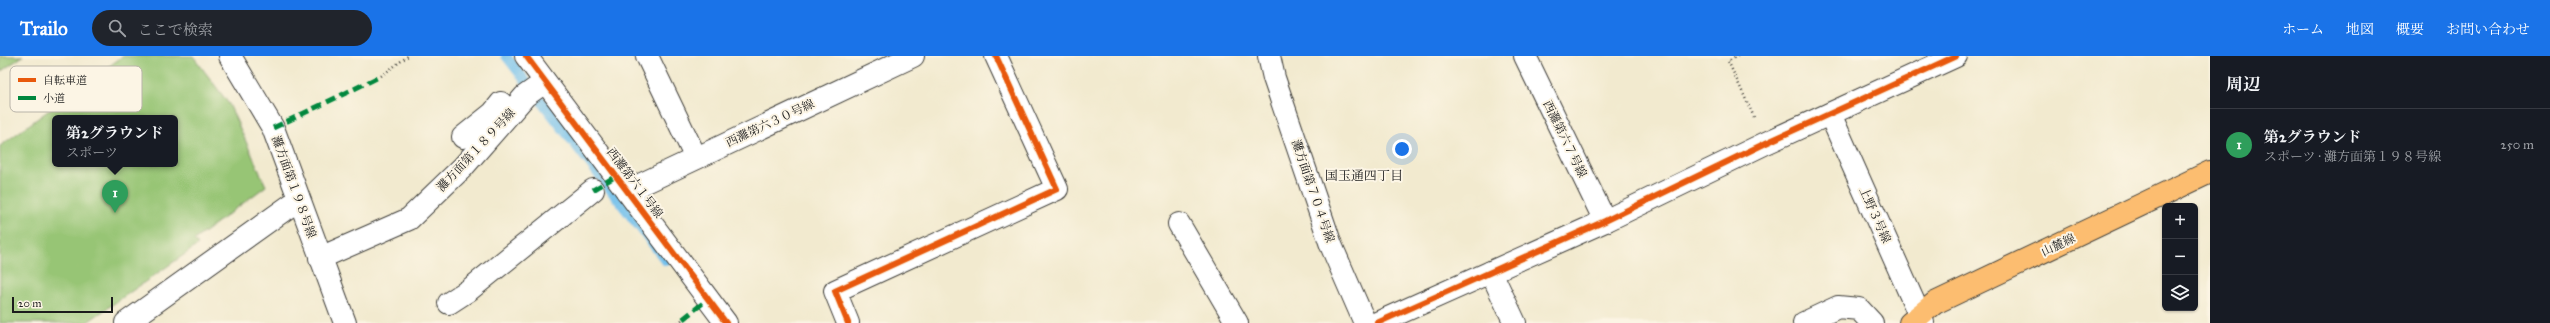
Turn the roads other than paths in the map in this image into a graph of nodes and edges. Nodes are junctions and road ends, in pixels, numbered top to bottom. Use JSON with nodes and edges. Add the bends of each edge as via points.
{"nodes":[{"id":1,"x":230,"y":56,"type":"edge"},
{"id":2,"x":647,"y":56,"type":"edge"},
{"id":3,"x":996,"y":56,"type":"edge"},
{"id":4,"x":1269,"y":56,"type":"edge"},
{"id":5,"x":1525,"y":56,"type":"edge"},
{"id":6,"x":1956,"y":56,"type":"edge"},
{"id":7,"x":900,"y":59,"type":"edge"},
{"id":8,"x":538,"y":73,"type":"edge"},
{"id":9,"x":520,"y":91,"type":"junction"},
{"id":10,"x":1830,"y":114,"type":"junction"},
{"id":11,"x":463,"y":137,"type":"dead end"},
{"id":12,"x":696,"y":158,"type":"junction"},
{"id":13,"x":2210,"y":172,"type":"edge"},
{"id":14,"x":593,"y":190,"type":"dead end"},
{"id":15,"x":627,"y":191,"type":"junction"},
{"id":16,"x":298,"y":200,"type":"junction"},
{"id":17,"x":1606,"y":221,"type":"junction"},
{"id":18,"x":1179,"y":224,"type":"dead end"},
{"id":19,"x":320,"y":258,"type":"junction"},
{"id":20,"x":1491,"y":272,"type":"junction"},
{"id":21,"x":449,"y":303,"type":"dead end"},
{"id":22,"x":1917,"y":321,"type":"edge"},
{"id":23,"x":126,"y":323,"type":"edge"},
{"id":24,"x":345,"y":323,"type":"edge"},
{"id":25,"x":726,"y":323,"type":"edge"},
{"id":26,"x":848,"y":323,"type":"edge"},
{"id":27,"x":1237,"y":323,"type":"edge"},
{"id":28,"x":1365,"y":323,"type":"edge"},
{"id":29,"x":1377,"y":323,"type":"edge"},
{"id":30,"x":1515,"y":323,"type":"edge"},
{"id":31,"x":1804,"y":323,"type":"edge"},
{"id":32,"x":1872,"y":323,"type":"edge"}],
"edges":[{"from":1,"to":16,"type":"street","name":"灘方面第１９８号線","via":[[273,128]]},
{"from":2,"to":12,"type":"street"},
{"from":3,"to":26,"type":"street","via":[[1057,189],[835,291]]},
{"from":4,"to":28,"type":"street","name":"灘方面第７０４号線","via":[[1274,78],[1331,245]]},
{"from":5,"to":17,"type":"street","name":"西灘第六７号線"},
{"from":6,"to":10,"type":"street"},
{"from":7,"to":12,"type":"street","name":"西灘第六３０号線"},
{"from":8,"to":9,"type":"street"},
{"from":8,"to":15,"type":"street","name":"西灘第六１号線"},
{"from":9,"to":11,"type":"street"},
{"from":9,"to":19,"type":"street","name":"灘方面第１８９号線","via":[[462,167],[409,219]]},
{"from":10,"to":17,"type":"street","via":[[1766,142]]},
{"from":10,"to":22,"type":"street","name":"上野３号線"},
{"from":12,"to":15,"type":"street","name":"西灘第六３０号線"},
{"from":13,"to":22,"type":"main road","name":"山麓線","via":[[1935,303]]},
{"from":14,"to":21,"type":"street","via":[[469,290]]},
{"from":15,"to":25,"type":"street","name":"西灘第六１号線"},
{"from":16,"to":19,"type":"street","name":"灘方面第１９８号線"},
{"from":16,"to":23,"type":"street"},
{"from":17,"to":20,"type":"street"},
{"from":18,"to":27,"type":"street"},
{"from":19,"to":24,"type":"street","name":"灘方面第１９８号線"},
{"from":20,"to":29,"type":"street"},
{"from":20,"to":30,"type":"street"},
{"from":31,"to":32,"type":"street","via":[[1838,307],[1859,309]]}]}
